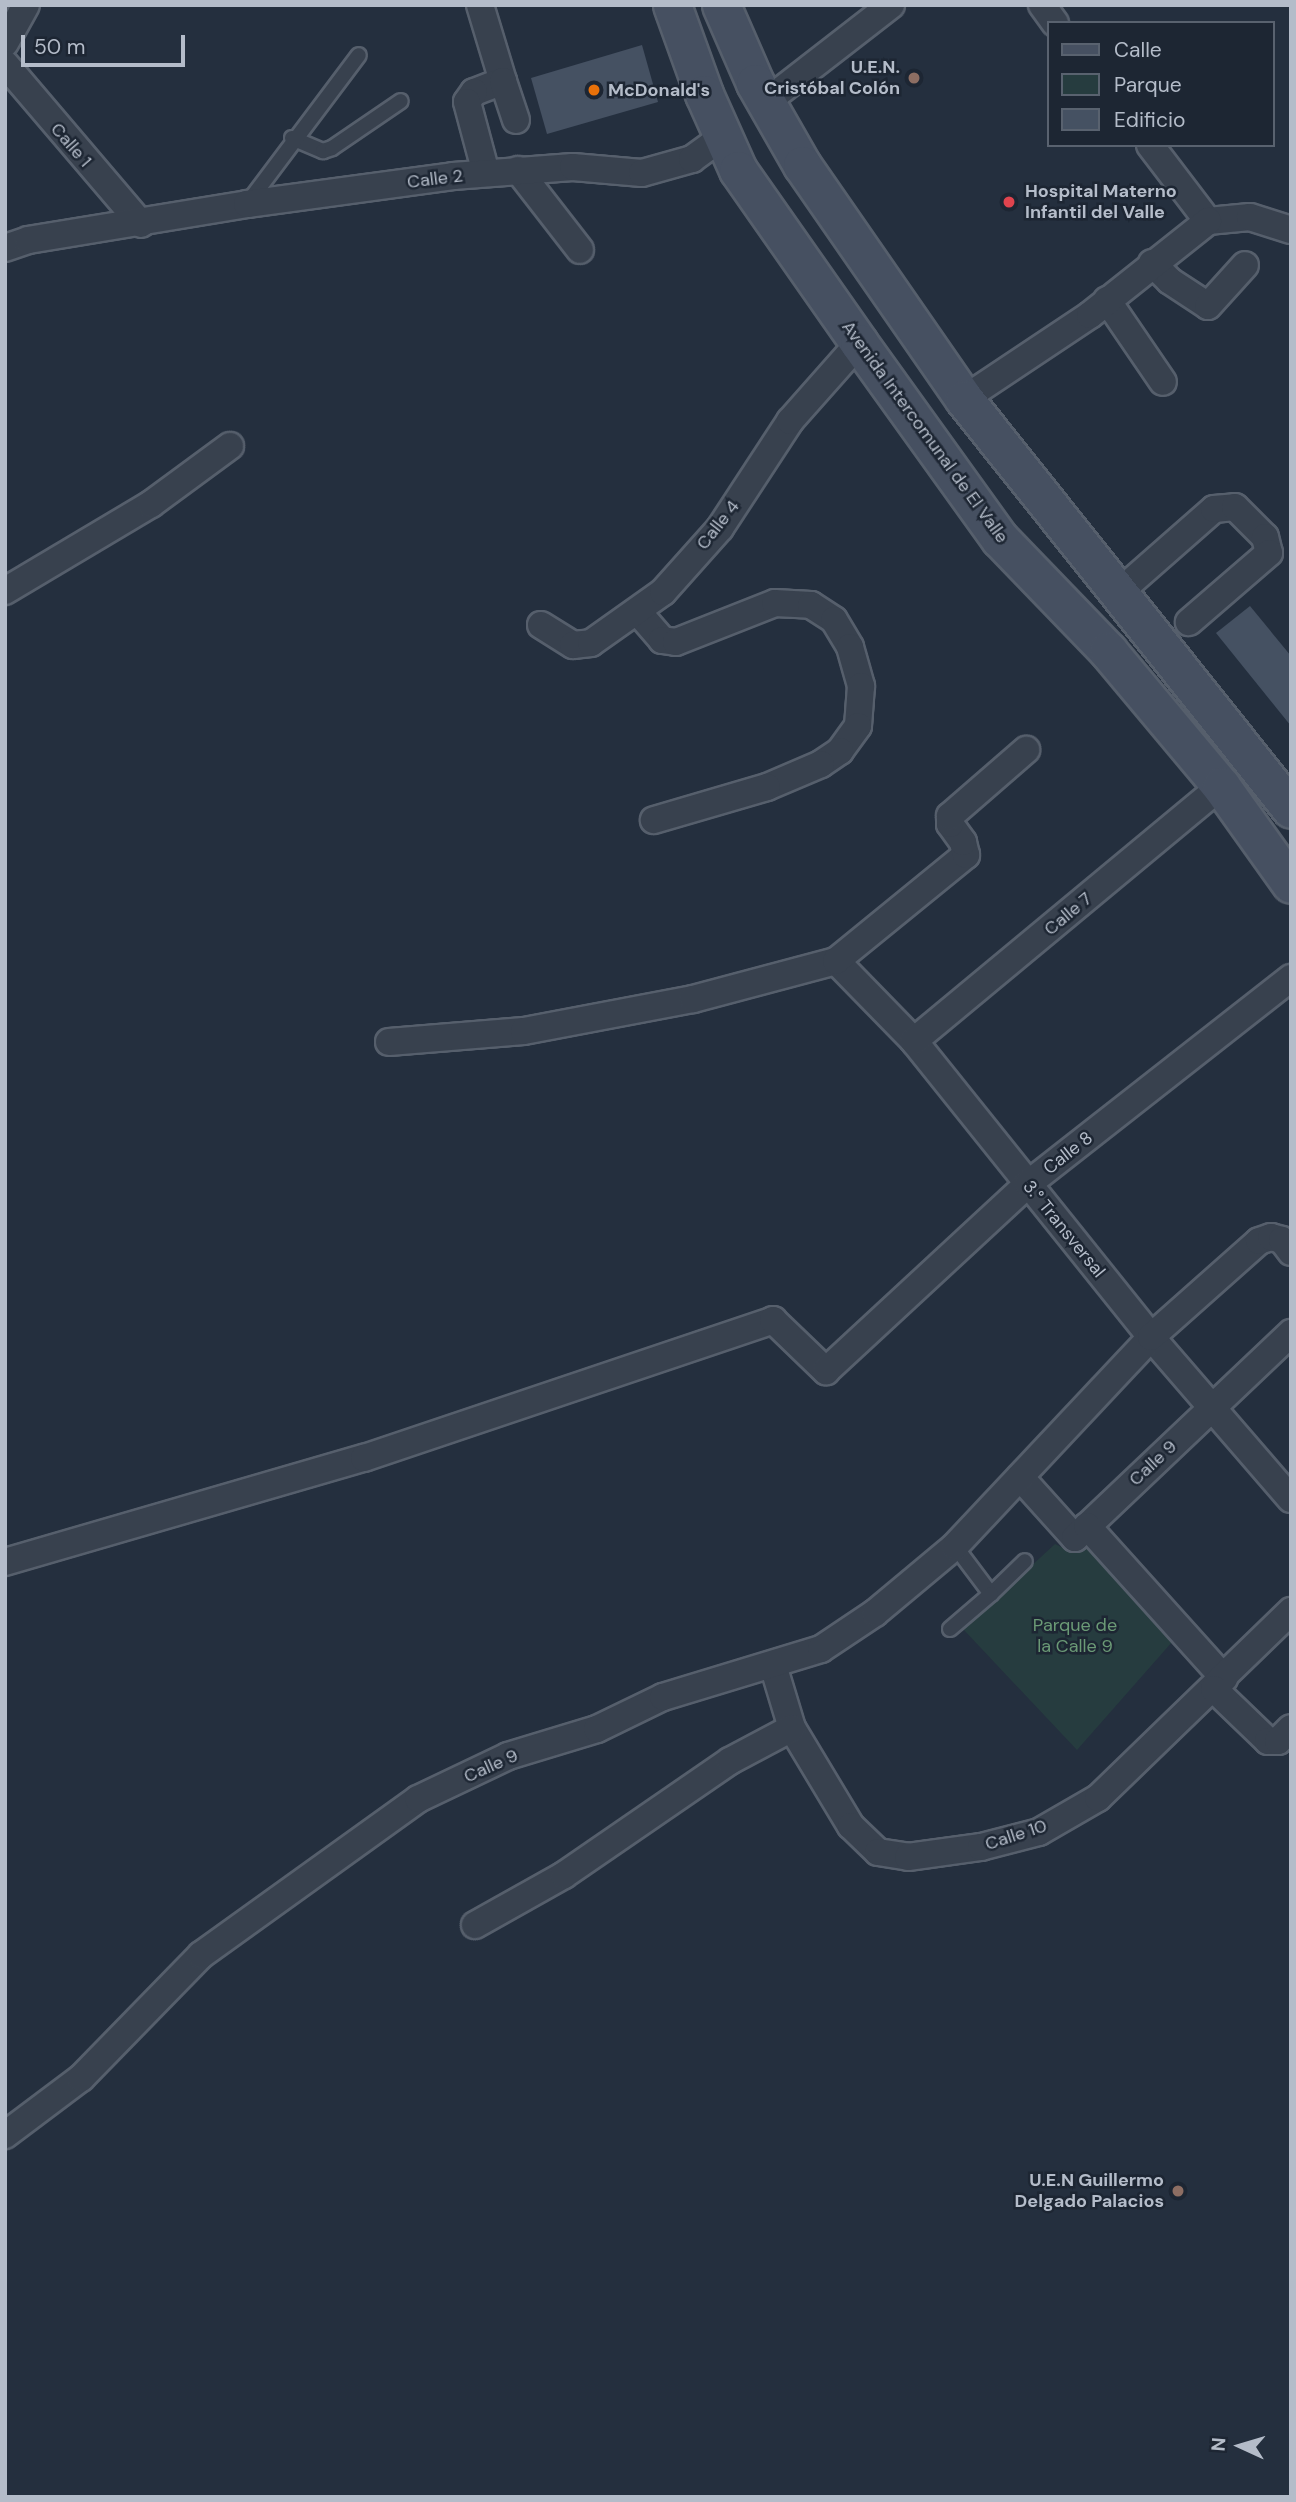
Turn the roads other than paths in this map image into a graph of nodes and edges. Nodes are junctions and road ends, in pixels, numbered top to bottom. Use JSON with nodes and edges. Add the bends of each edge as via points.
{"nodes":[{"id":1,"x":26,"y":5,"type":"edge"},
{"id":2,"x":480,"y":5,"type":"edge"},
{"id":3,"x":672,"y":5,"type":"edge"},
{"id":4,"x":721,"y":5,"type":"edge"},
{"id":5,"x":891,"y":5,"type":"edge"},
{"id":6,"x":1042,"y":5,"type":"edge"},
{"id":7,"x":1054,"y":21,"type":"edge"},
{"id":8,"x":5,"y":43,"type":"edge"},
{"id":9,"x":359,"y":55,"type":"dead end"},
{"id":10,"x":5,"y":64,"type":"edge"},
{"id":11,"x":503,"y":81,"type":"junction"},
{"id":12,"x":401,"y":100,"type":"dead end"},
{"id":13,"x":766,"y":102,"type":"junction"},
{"id":14,"x":516,"y":120,"type":"dead end"},
{"id":15,"x":722,"y":137,"type":"junction"},
{"id":16,"x":292,"y":138,"type":"junction"},
{"id":17,"x":1152,"y":147,"type":"edge"},
{"id":18,"x":517,"y":170,"type":"junction"},
{"id":19,"x":486,"y":173,"type":"junction"},
{"id":20,"x":247,"y":204,"type":"junction"},
{"id":21,"x":1208,"y":221,"type":"junction"},
{"id":22,"x":141,"y":224,"type":"junction"},
{"id":23,"x":1291,"y":230,"type":"edge"},
{"id":24,"x":5,"y":248,"type":"edge"},
{"id":25,"x":580,"y":250,"type":"dead end"},
{"id":26,"x":1152,"y":262,"type":"junction"},
{"id":27,"x":1245,"y":265,"type":"dead end"},
{"id":28,"x":1107,"y":300,"type":"junction"},
{"id":29,"x":859,"y":343,"type":"junction"},
{"id":30,"x":1163,"y":382,"type":"dead end"},
{"id":31,"x":964,"y":399,"type":"junction"},
{"id":32,"x":230,"y":446,"type":"dead end"},
{"id":33,"x":5,"y":591,"type":"edge"},
{"id":34,"x":1116,"y":595,"type":"junction"},
{"id":35,"x":638,"y":612,"type":"junction"},
{"id":36,"x":1189,"y":622,"type":"dead end"},
{"id":37,"x":541,"y":625,"type":"dead end"},
{"id":38,"x":1026,"y":750,"type":"dead end"},
{"id":39,"x":1221,"y":786,"type":"junction"},
{"id":40,"x":1291,"y":808,"type":"edge"},
{"id":41,"x":654,"y":820,"type":"dead end"},
{"id":42,"x":1291,"y":884,"type":"edge"},
{"id":43,"x":836,"y":961,"type":"junction"},
{"id":44,"x":1291,"y":978,"type":"edge"},
{"id":45,"x":915,"y":1041,"type":"junction"},
{"id":46,"x":389,"y":1042,"type":"dead end"},
{"id":47,"x":1028,"y":1184,"type":"junction"},
{"id":48,"x":1291,"y":1252,"type":"edge"},
{"id":49,"x":1291,"y":1333,"type":"edge"},
{"id":50,"x":1151,"y":1337,"type":"junction"},
{"id":51,"x":1210,"y":1409,"type":"junction"},
{"id":52,"x":1020,"y":1477,"type":"junction"},
{"id":53,"x":1291,"y":1499,"type":"edge"},
{"id":54,"x":1087,"y":1526,"type":"junction"},
{"id":55,"x":955,"y":1546,"type":"junction"},
{"id":56,"x":1026,"y":1561,"type":"dead end"},
{"id":57,"x":5,"y":1562,"type":"edge"},
{"id":58,"x":992,"y":1594,"type":"junction"},
{"id":59,"x":1291,"y":1611,"type":"edge"},
{"id":60,"x":950,"y":1629,"type":"dead end"},
{"id":61,"x":773,"y":1665,"type":"junction"},
{"id":62,"x":1219,"y":1683,"type":"junction"},
{"id":63,"x":792,"y":1728,"type":"junction"},
{"id":64,"x":1291,"y":1728,"type":"edge"},
{"id":65,"x":475,"y":1925,"type":"dead end"},
{"id":66,"x":5,"y":2135,"type":"edge"}],
"edges":[{"from":1,"to":8,"type":"street"},
{"from":2,"to":11,"type":"street"},
{"from":3,"to":15,"type":"main road","name":"Avenida Intercomunal de El Valle"},
{"from":4,"to":13,"type":"main road"},
{"from":5,"to":13,"type":"street"},
{"from":6,"to":7,"type":"street"},
{"from":9,"to":16,"type":"lane"},
{"from":10,"to":22,"type":"street","name":"Calle 1"},
{"from":11,"to":14,"type":"street"},
{"from":11,"to":19,"type":"street","via":[[474,92],[467,102]]},
{"from":12,"to":16,"type":"lane","via":[[332,148],[323,150]]},
{"from":13,"to":31,"type":"main road","via":[[802,164]]},
{"from":15,"to":18,"type":"street","name":"Calle 2","via":[[692,159],[667,169],[642,173],[573,167]]},
{"from":15,"to":29,"type":"main road","name":"Avenida Intercomunal de El Valle","via":[[752,191]]},
{"from":16,"to":20,"type":"lane"},
{"from":17,"to":21,"type":"street"},
{"from":18,"to":19,"type":"street","name":"Calle 2"},
{"from":18,"to":25,"type":"street"},
{"from":19,"to":20,"type":"street","name":"Calle 2"},
{"from":20,"to":22,"type":"street","name":"Calle 2"},
{"from":21,"to":23,"type":"street","via":[[1251,217]]},
{"from":21,"to":26,"type":"street"},
{"from":22,"to":24,"type":"street","name":"Calle 2","via":[[28,240]]},
{"from":26,"to":27,"type":"street","via":[[1170,281],[1208,306]]},
{"from":26,"to":28,"type":"street"},
{"from":28,"to":30,"type":"street"},
{"from":28,"to":31,"type":"street"},
{"from":29,"to":35,"type":"street","name":"Calle 4","via":[[790,421],[720,528],[663,592]]},
{"from":29,"to":39,"type":"main road","name":"Avenida Intercomunal de El Valle","via":[[1000,539],[1108,651]]},
{"from":31,"to":34,"type":"main road"},
{"from":32,"to":33,"type":"street","via":[[151,504]]},
{"from":34,"to":36,"type":"street","via":[[1214,509],[1235,507],[1265,537],[1269,553]]},
{"from":34,"to":40,"type":"main road"},
{"from":35,"to":37,"type":"street","name":"Calle 4","via":[[607,628],[592,643],[573,645]]},
{"from":35,"to":41,"type":"street","via":[[662,640],[676,642],[775,603],[811,606],[834,620],[850,647],[863,703],[851,737],[821,764],[767,788]]},
{"from":38,"to":43,"type":"street","via":[[950,816],[966,855]]},
{"from":39,"to":42,"type":"main road","name":"Avenida Intercomunal de El Valle"},
{"from":39,"to":45,"type":"street","name":"Calle 7"},
{"from":43,"to":45,"type":"street","name":"3.° Transversal"},
{"from":43,"to":46,"type":"street","via":[[693,999],[524,1031]]},
{"from":44,"to":47,"type":"street","name":"Calle 8"},
{"from":45,"to":47,"type":"street","name":"3.° Transversal"},
{"from":47,"to":50,"type":"street","name":"3.° Transversal"},
{"from":47,"to":57,"type":"street","name":"Calle 8","via":[[826,1371],[773,1320],[364,1458]]},
{"from":48,"to":50,"type":"street","name":"Calle 9","via":[[1282,1240],[1259,1241]]},
{"from":49,"to":51,"type":"street","name":"Calle 9"},
{"from":50,"to":51,"type":"street","name":"3.° Transversal"},
{"from":50,"to":52,"type":"street","name":"Calle 9"},
{"from":51,"to":53,"type":"street","name":"3.° Transversal"},
{"from":51,"to":54,"type":"street","name":"Calle 9"},
{"from":52,"to":54,"type":"street","via":[[1075,1538]]},
{"from":52,"to":55,"type":"street","name":"Calle 9"},
{"from":54,"to":62,"type":"street"},
{"from":55,"to":58,"type":"lane"},
{"from":55,"to":61,"type":"street","name":"Calle 9","via":[[875,1614],[821,1649]]},
{"from":56,"to":58,"type":"lane"},
{"from":58,"to":60,"type":"lane"},
{"from":59,"to":62,"type":"street","name":"Calle 10"},
{"from":61,"to":63,"type":"street","name":"Calle 10"},
{"from":61,"to":66,"type":"street","name":"Calle 9","via":[[663,1697],[597,1729],[508,1756],[418,1800],[201,1955],[81,2078]]},
{"from":62,"to":63,"type":"street","name":"Calle 10","via":[[1098,1798],[1039,1832],[981,1847],[908,1857],[878,1852],[851,1826]]},
{"from":62,"to":64,"type":"street","via":[[1268,1741],[1278,1741]]},
{"from":63,"to":65,"type":"street","via":[[730,1761],[564,1875]]}]}
